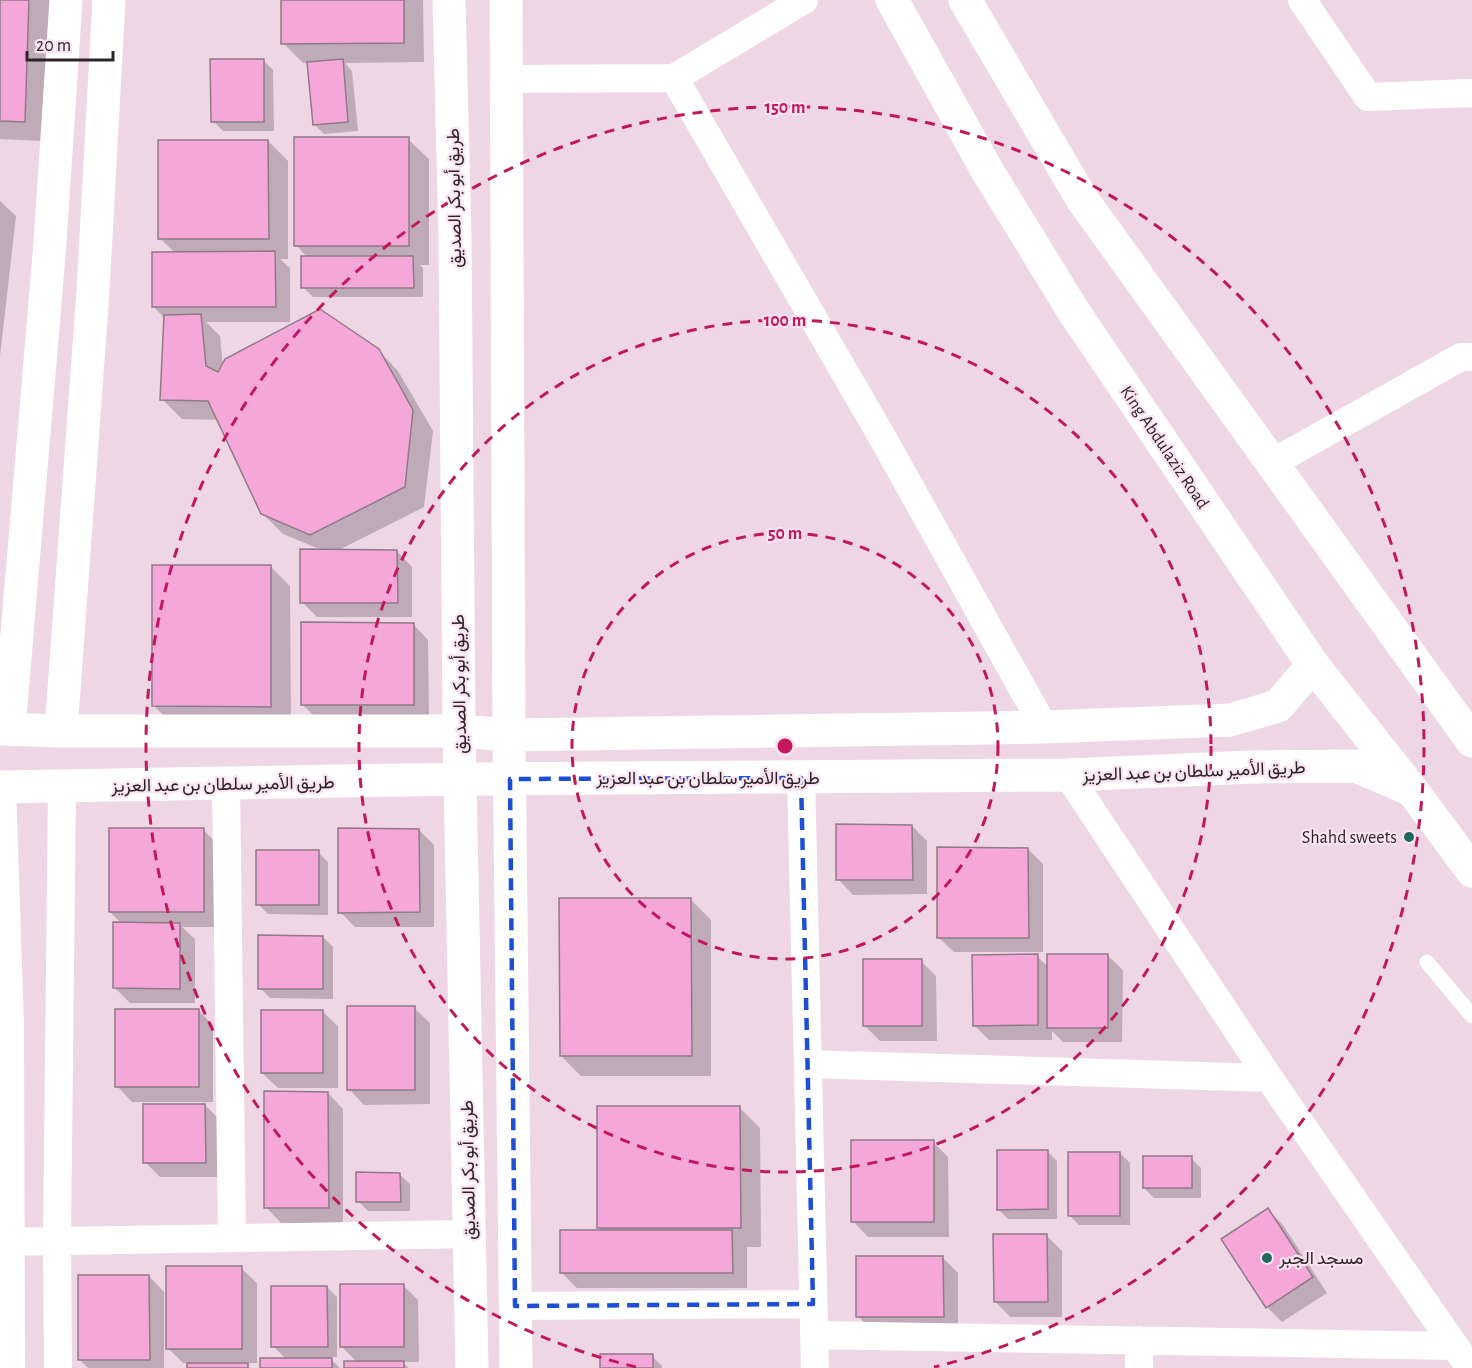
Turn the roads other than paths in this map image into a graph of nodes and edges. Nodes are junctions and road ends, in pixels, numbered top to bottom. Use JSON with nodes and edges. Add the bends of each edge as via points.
{"nodes":[{"id":1,"x":66,"y":0,"type":"edge"},
{"id":2,"x":109,"y":0,"type":"edge"},
{"id":3,"x":449,"y":0,"type":"edge"},
{"id":4,"x":506,"y":0,"type":"edge"},
{"id":5,"x":804,"y":0,"type":"edge"},
{"id":6,"x":892,"y":0,"type":"edge"},
{"id":7,"x":965,"y":0,"type":"edge"},
{"id":8,"x":1302,"y":0,"type":"edge"},
{"id":9,"x":674,"y":78,"type":"junction"},
{"id":10,"x":507,"y":79,"type":"junction"},
{"id":11,"x":1472,"y":93,"type":"edge"},
{"id":12,"x":1468,"y":362,"type":"edge"},
{"id":13,"x":1272,"y":464,"type":"junction"},
{"id":14,"x":1313,"y":665,"type":"junction"},
{"id":15,"x":1044,"y":727,"type":"junction"},
{"id":16,"x":4,"y":729,"type":"edge"},
{"id":17,"x":61,"y":731,"type":"junction"},
{"id":18,"x":459,"y":731,"type":"junction"},
{"id":19,"x":509,"y":735,"type":"junction"},
{"id":20,"x":1472,"y":741,"type":"edge"},
{"id":21,"x":1068,"y":775,"type":"junction"},
{"id":22,"x":801,"y":778,"type":"junction"},
{"id":23,"x":460,"y":779,"type":"junction"},
{"id":24,"x":510,"y":779,"type":"junction"},
{"id":25,"x":226,"y":783,"type":"junction"},
{"id":26,"x":1,"y":787,"type":"edge"},
{"id":27,"x":62,"y":787,"type":"junction"},
{"id":28,"x":1412,"y":790,"type":"junction"},
{"id":29,"x":1472,"y":871,"type":"edge"},
{"id":30,"x":1427,"y":962,"type":"dead end"},
{"id":31,"x":1472,"y":1016,"type":"edge"},
{"id":32,"x":5,"y":1024,"type":"edge"},
{"id":33,"x":808,"y":1064,"type":"junction"},
{"id":34,"x":1269,"y":1078,"type":"junction"},
{"id":35,"x":469,"y":1234,"type":"junction"},
{"id":36,"x":232,"y":1238,"type":"junction"},
{"id":37,"x":57,"y":1241,"type":"junction"},
{"id":38,"x":5,"y":1242,"type":"edge"},
{"id":39,"x":813,"y":1304,"type":"junction"},
{"id":40,"x":515,"y":1306,"type":"junction"},
{"id":41,"x":814,"y":1335,"type":"junction"},
{"id":42,"x":1139,"y":1354,"type":"edge"},
{"id":43,"x":1462,"y":1357,"type":"edge"},
{"id":44,"x":11,"y":1368,"type":"edge"},
{"id":45,"x":58,"y":1368,"type":"edge"},
{"id":46,"x":472,"y":1368,"type":"edge"},
{"id":47,"x":516,"y":1368,"type":"edge"},
{"id":48,"x":815,"y":1368,"type":"edge"}],
"edges":[{"from":1,"to":16,"type":"main road","via":[[50,243]]},
{"from":2,"to":17,"type":"main road","via":[[93,291]]},
{"from":3,"to":18,"type":"main road","name":"طريق أبو بكر الصديق"},
{"from":4,"to":10,"type":"main road"},
{"from":5,"to":9,"type":"street"},
{"from":6,"to":14,"type":"main road","name":"King Abdulaziz Road","via":[[988,172],[1074,312]]},
{"from":7,"to":13,"type":"main road","via":[[1082,199]]},
{"from":8,"to":11,"type":"street","via":[[1368,97]]},
{"from":9,"to":10,"type":"street"},
{"from":9,"to":15,"type":"street","via":[[881,435]]},
{"from":10,"to":19,"type":"main road"},
{"from":12,"to":13,"type":"street"},
{"from":13,"to":20,"type":"main road"},
{"from":14,"to":15,"type":"main road","via":[[1278,706],[1230,720]]},
{"from":14,"to":28,"type":"main road","name":"King Abdulaziz Road"},
{"from":15,"to":19,"type":"main road"},
{"from":16,"to":17,"type":"main road"},
{"from":17,"to":18,"type":"main road"},
{"from":18,"to":19,"type":"main road"},
{"from":18,"to":23,"type":"main road","name":"طريق أبو بكر الصديق"},
{"from":19,"to":24,"type":"main road"},
{"from":21,"to":22,"type":"main road","name":"طريق الأمير سلطان بن عبد العزيز"},
{"from":21,"to":28,"type":"main road","name":"طريق الأمير سلطان بن عبد العزيز","via":[[1356,766]]},
{"from":21,"to":34,"type":"street"},
{"from":22,"to":24,"type":"main road","name":"طريق الأمير سلطان بن عبد العزيز"},
{"from":22,"to":33,"type":"street"},
{"from":23,"to":24,"type":"main road","name":"طريق الأمير سلطان بن عبد العزيز"},
{"from":23,"to":25,"type":"main road","name":"طريق الأمير سلطان بن عبد العزيز"},
{"from":23,"to":35,"type":"main road","name":"طريق أبو بكر الصديق"},
{"from":24,"to":40,"type":"main road"},
{"from":25,"to":27,"type":"main road","name":"طريق الأمير سلطان بن عبد العزيز"},
{"from":25,"to":36,"type":"street"},
{"from":26,"to":27,"type":"main road","name":"طريق الأمير سلطان بن عبد العزيز"},
{"from":26,"to":32,"type":"street"},
{"from":27,"to":37,"type":"street"},
{"from":28,"to":29,"type":"main road","name":"King Abdulaziz Road"},
{"from":30,"to":31,"type":"lane"},
{"from":32,"to":38,"type":"street"},
{"from":33,"to":34,"type":"street"},
{"from":33,"to":39,"type":"street"},
{"from":34,"to":43,"type":"street"},
{"from":35,"to":36,"type":"street"},
{"from":35,"to":46,"type":"main road","name":"طريق أبو بكر الصديق"},
{"from":36,"to":37,"type":"street"},
{"from":37,"to":38,"type":"street"},
{"from":37,"to":45,"type":"street"},
{"from":38,"to":44,"type":"street"},
{"from":39,"to":40,"type":"street"},
{"from":39,"to":41,"type":"street"},
{"from":40,"to":47,"type":"main road"},
{"from":41,"to":42,"type":"street"},
{"from":41,"to":48,"type":"street"},
{"from":42,"to":43,"type":"street"}]}
